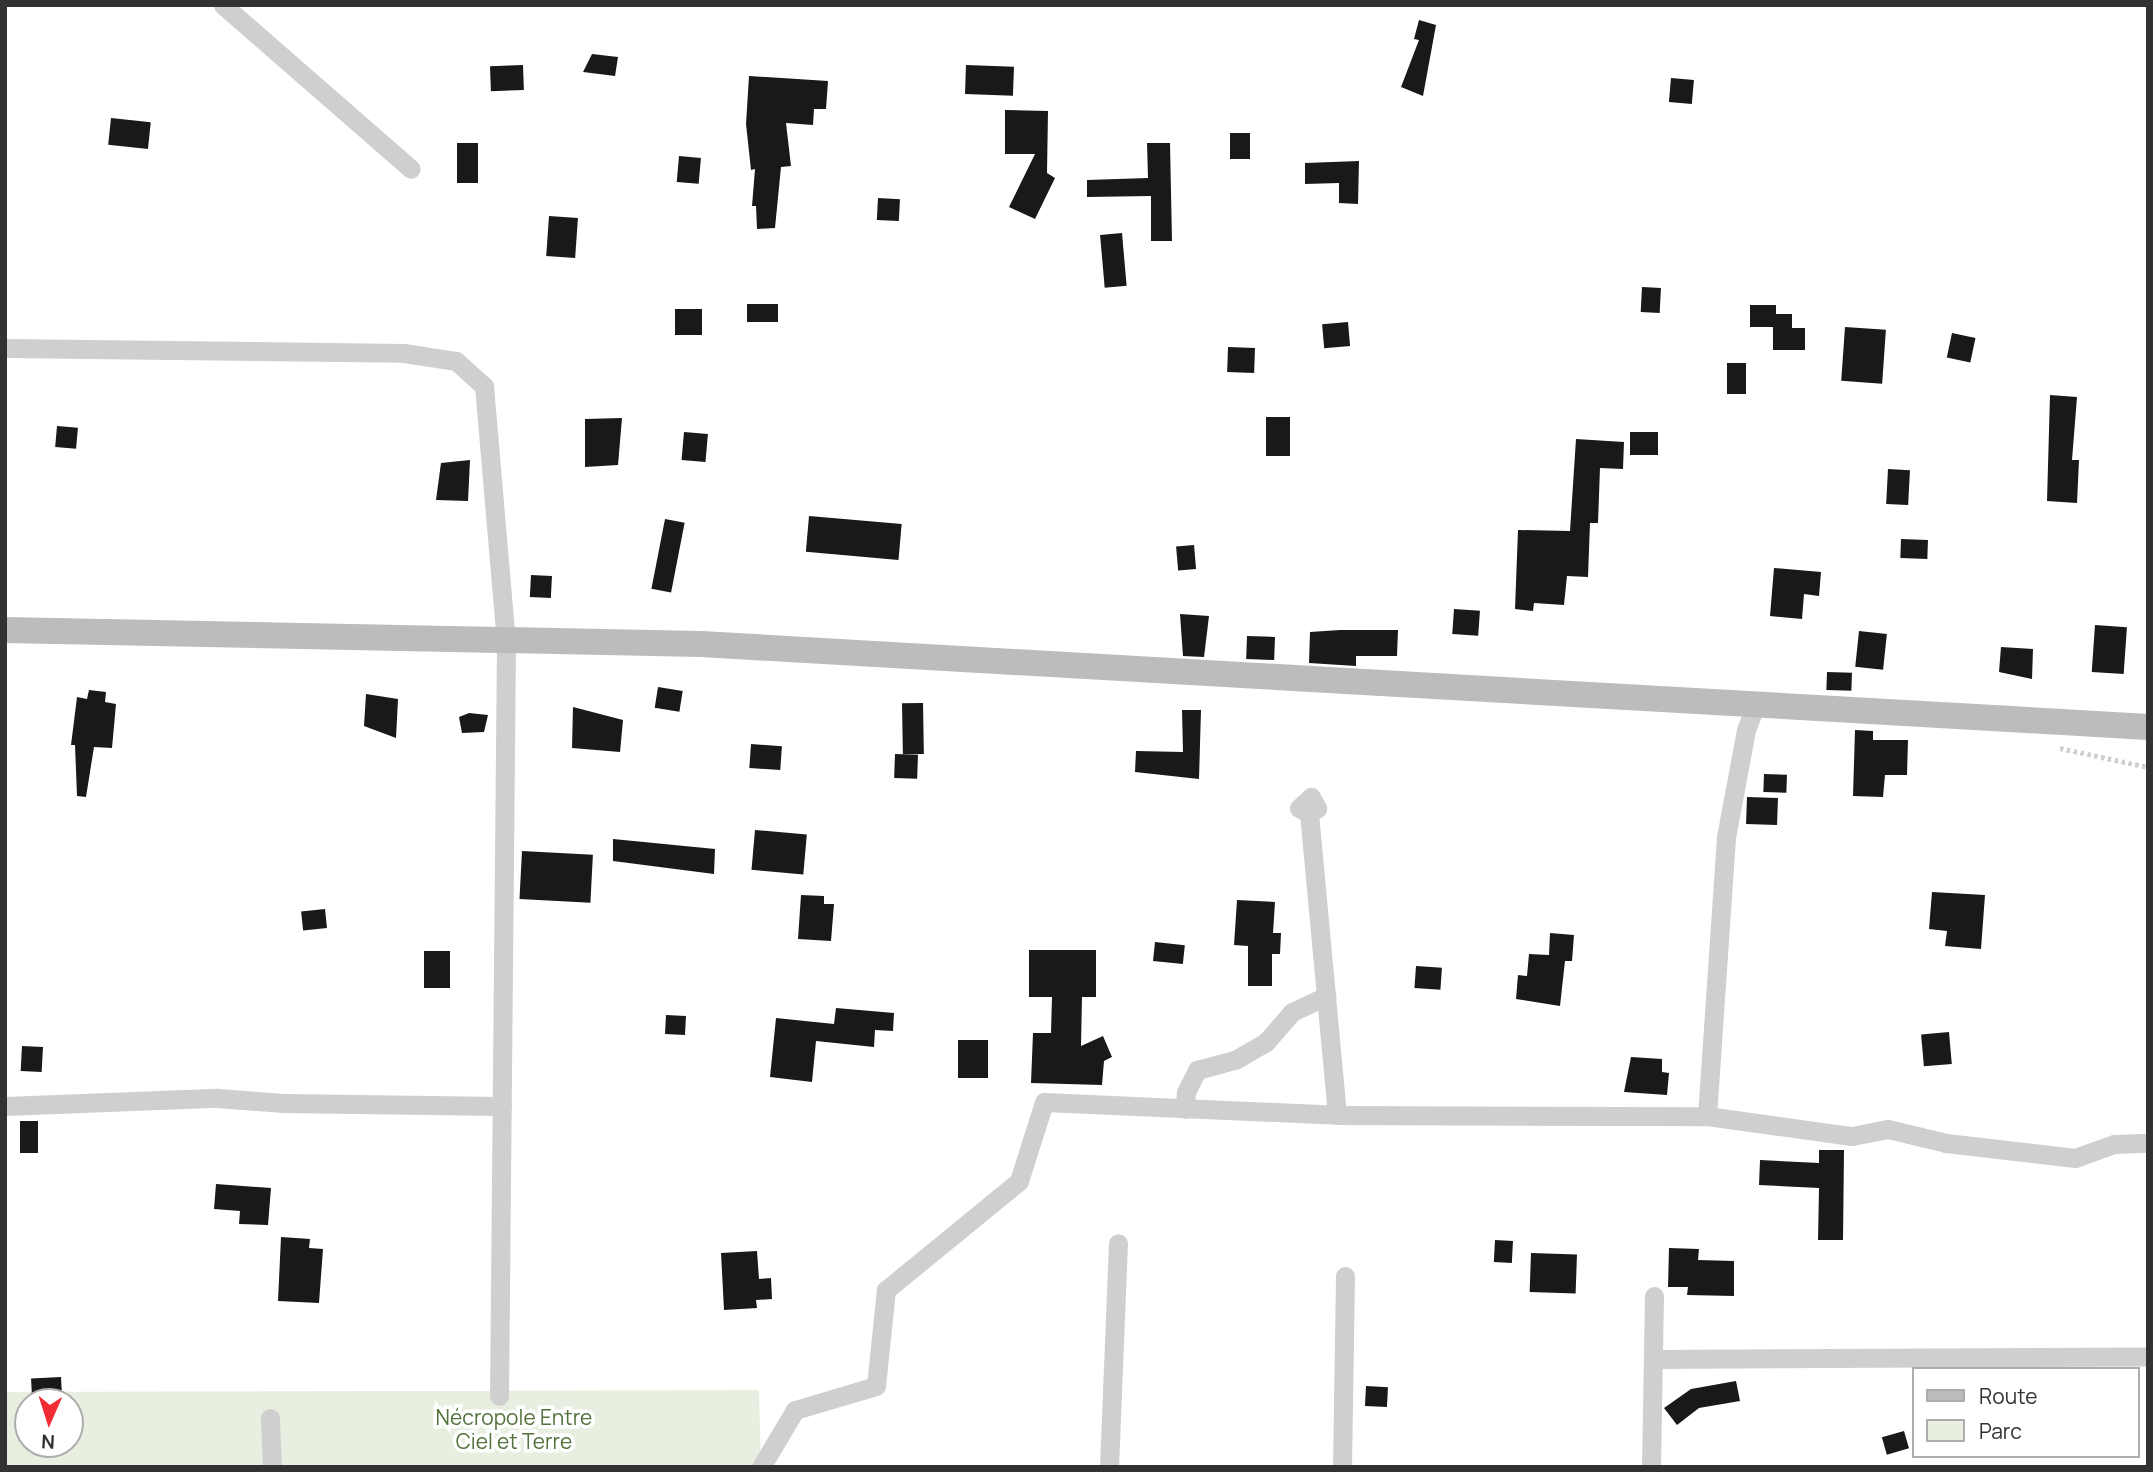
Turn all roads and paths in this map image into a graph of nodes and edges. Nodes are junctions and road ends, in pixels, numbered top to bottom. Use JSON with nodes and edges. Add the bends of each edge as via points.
{"nodes":[{"id":1,"x":223,"y":5,"type":"edge"},
{"id":2,"x":411,"y":169,"type":"dead end"},
{"id":3,"x":5,"y":348,"type":"edge"},
{"id":4,"x":5,"y":630,"type":"edge"},
{"id":5,"x":506,"y":642,"type":"junction"},
{"id":6,"x":1756,"y":704,"type":"junction"},
{"id":7,"x":2148,"y":727,"type":"edge"},
{"id":8,"x":1309,"y":813,"type":"dead end"},
{"id":9,"x":1326,"y":996,"type":"junction"},
{"id":10,"x":502,"y":1105,"type":"junction"},
{"id":11,"x":5,"y":1106,"type":"edge"},
{"id":12,"x":1185,"y":1109,"type":"junction"},
{"id":13,"x":1337,"y":1115,"type":"junction"},
{"id":14,"x":1707,"y":1116,"type":"junction"},
{"id":15,"x":2148,"y":1143,"type":"edge"},
{"id":16,"x":1118,"y":1243,"type":"dead end"},
{"id":17,"x":1345,"y":1276,"type":"dead end"},
{"id":18,"x":1654,"y":1296,"type":"dead end"},
{"id":19,"x":2148,"y":1356,"type":"edge"},
{"id":20,"x":1653,"y":1359,"type":"junction"},
{"id":21,"x":499,"y":1396,"type":"dead end"},
{"id":22,"x":270,"y":1418,"type":"dead end"},
{"id":23,"x":272,"y":1467,"type":"edge"},
{"id":24,"x":761,"y":1467,"type":"edge"},
{"id":25,"x":1109,"y":1467,"type":"edge"},
{"id":26,"x":1342,"y":1467,"type":"edge"},
{"id":27,"x":1651,"y":1467,"type":"edge"}],
"edges":[{"from":1,"to":2,"type":"street"},
{"from":3,"to":5,"type":"street","via":[[404,352],[456,361],[484,386]]},
{"from":4,"to":5,"type":"street"},
{"from":5,"to":6,"type":"street","via":[[701,643]]},
{"from":5,"to":10,"type":"street"},
{"from":6,"to":7,"type":"street"},
{"from":6,"to":14,"type":"street","via":[[1746,730],[1726,837]]},
{"from":8,"to":9,"type":"street"},
{"from":9,"to":12,"type":"street","via":[[1292,1012],[1266,1042],[1235,1060],[1197,1070],[1186,1092]]},
{"from":9,"to":13,"type":"street"},
{"from":10,"to":11,"type":"street","via":[[217,1098]]},
{"from":10,"to":21,"type":"street"},
{"from":12,"to":13,"type":"street"},
{"from":12,"to":24,"type":"street","via":[[1044,1102],[1019,1181],[886,1290],[876,1387],[795,1410]]},
{"from":13,"to":14,"type":"street"},
{"from":14,"to":15,"type":"street","via":[[1852,1136],[1888,1129],[1947,1143],[2075,1158],[2115,1144]]},
{"from":16,"to":25,"type":"street"},
{"from":17,"to":26,"type":"street"},
{"from":18,"to":20,"type":"street"},
{"from":19,"to":20,"type":"street"},
{"from":20,"to":27,"type":"street"},
{"from":22,"to":23,"type":"street"}]}
